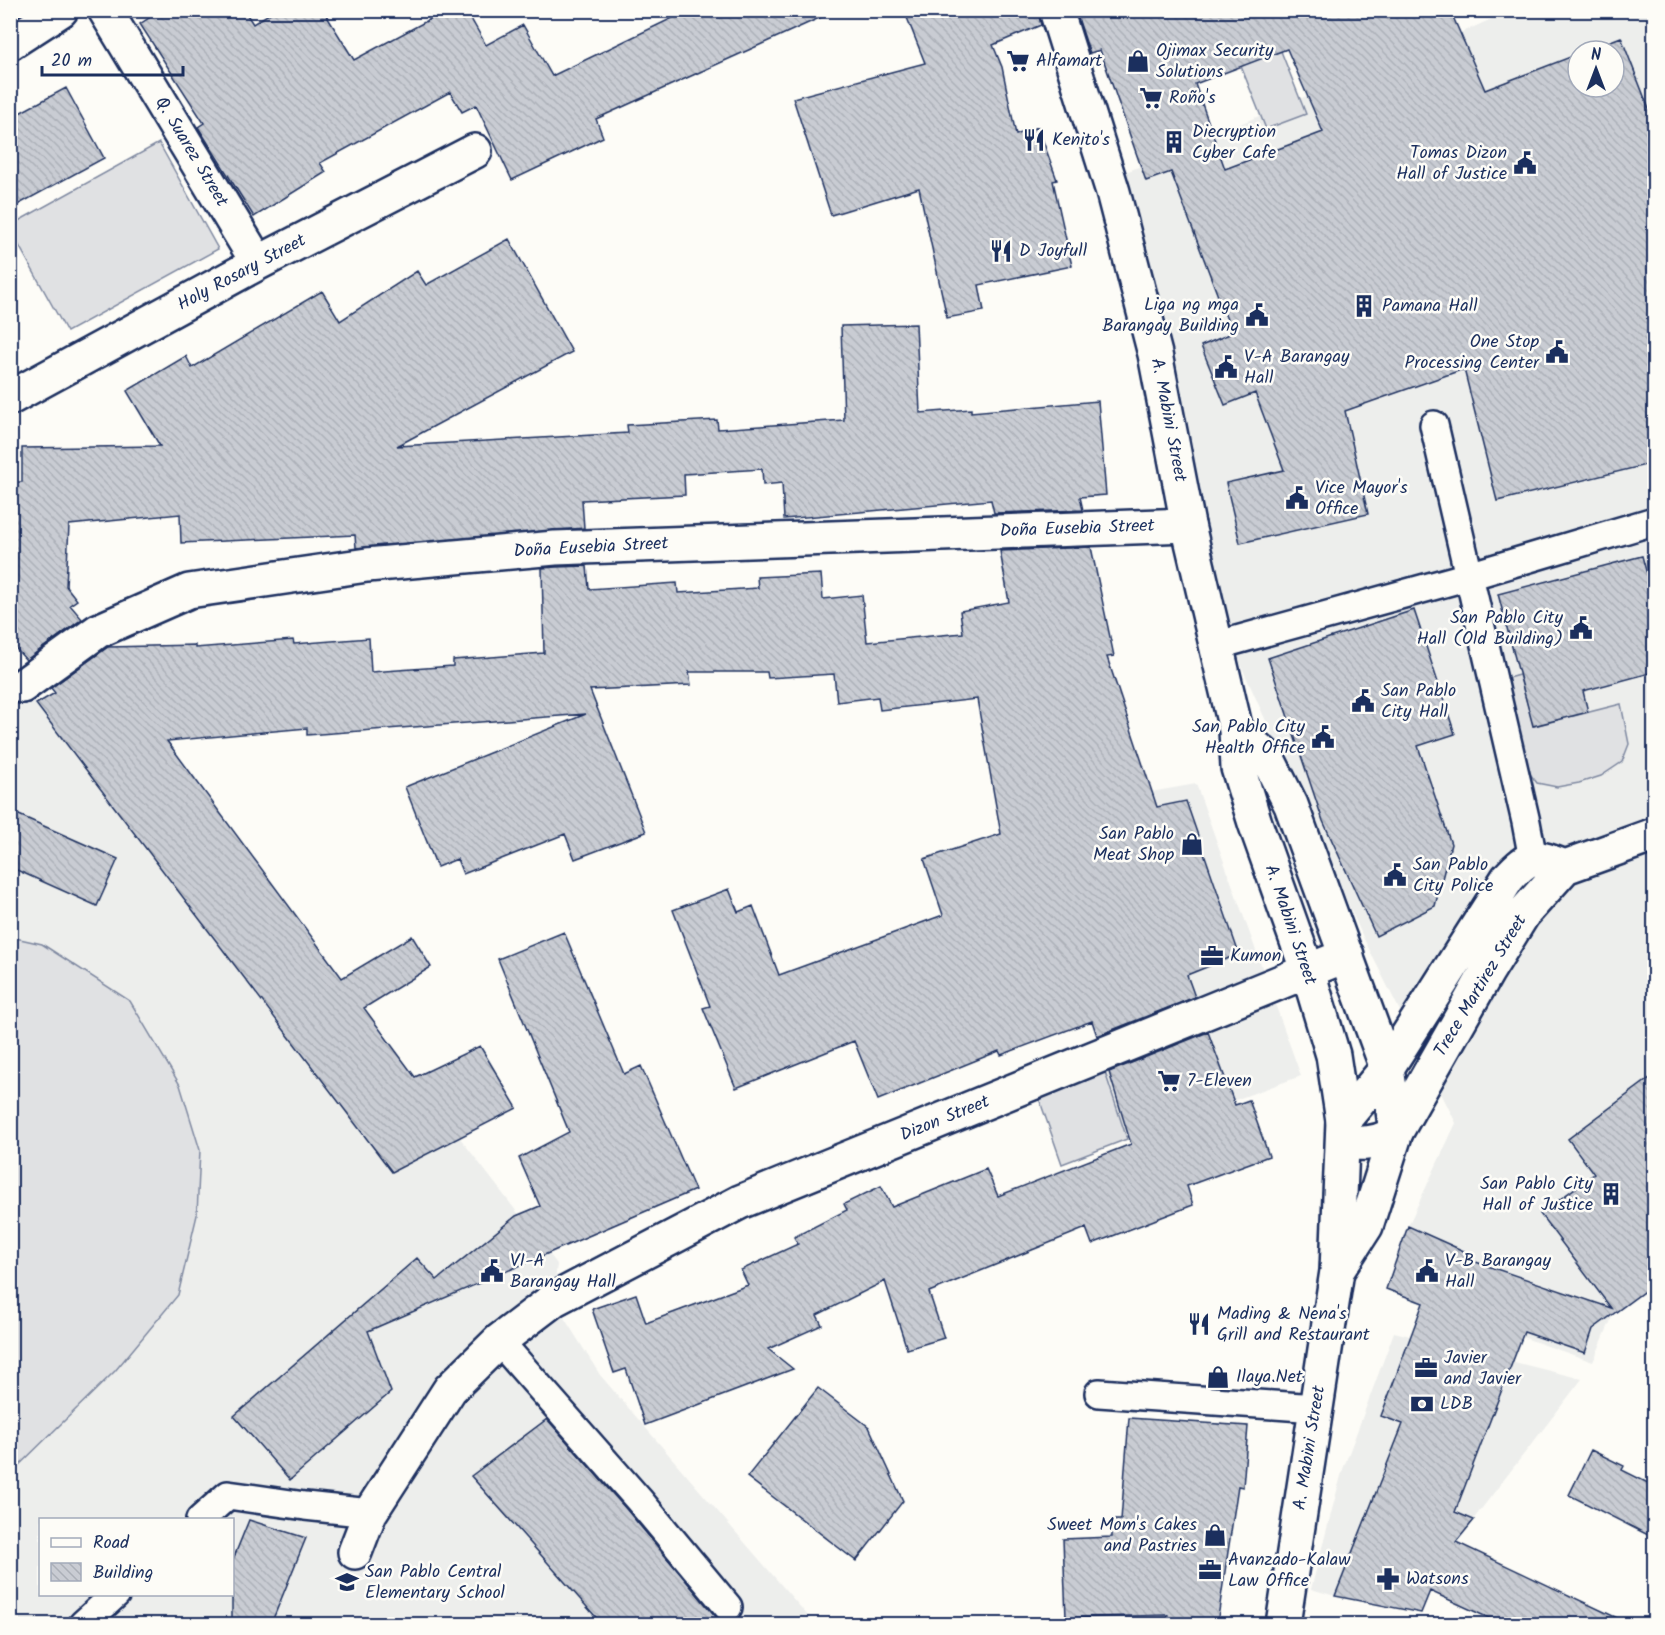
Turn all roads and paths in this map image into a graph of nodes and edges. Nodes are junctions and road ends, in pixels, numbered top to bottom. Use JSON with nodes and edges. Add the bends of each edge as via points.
{"nodes":[{"id":1,"x":61,"y":10,"type":"edge"},
{"id":2,"x":105,"y":10,"type":"edge"},
{"id":3,"x":1056,"y":10,"type":"edge"},
{"id":4,"x":10,"y":43,"type":"edge"},
{"id":5,"x":475,"y":152,"type":"dead end"},
{"id":6,"x":258,"y":263,"type":"junction"},
{"id":7,"x":10,"y":398,"type":"edge"},
{"id":8,"x":1434,"y":425,"type":"dead end"},
{"id":9,"x":1654,"y":521,"type":"edge"},
{"id":10,"x":1188,"y":525,"type":"junction"},
{"id":11,"x":1469,"y":576,"type":"junction"},
{"id":12,"x":1215,"y":646,"type":"junction"},
{"id":13,"x":22,"y":686,"type":"dead end"},
{"id":14,"x":1236,"y":730,"type":"junction"},
{"id":15,"x":1654,"y":835,"type":"edge"},
{"id":16,"x":1533,"y":859,"type":"junction"},
{"id":17,"x":1565,"y":867,"type":"junction"},
{"id":18,"x":1347,"y":955,"type":"junction"},
{"id":19,"x":1308,"y":972,"type":"junction"},
{"id":20,"x":1387,"y":1068,"type":"junction"},
{"id":21,"x":1343,"y":1132,"type":"junction"},
{"id":22,"x":1396,"y":1132,"type":"junction"},
{"id":23,"x":1337,"y":1271,"type":"junction"},
{"id":24,"x":499,"y":1341,"type":"junction"},
{"id":25,"x":1099,"y":1393,"type":"dead end"},
{"id":26,"x":1316,"y":1407,"type":"junction"},
{"id":27,"x":370,"y":1513,"type":"junction"},
{"id":28,"x":203,"y":1518,"type":"edge"},
{"id":29,"x":355,"y":1552,"type":"dead end"},
{"id":30,"x":114,"y":1596,"type":"edge"},
{"id":31,"x":728,"y":1607,"type":"dead end"},
{"id":32,"x":83,"y":1624,"type":"edge"},
{"id":33,"x":1283,"y":1624,"type":"edge"}],
"edges":[{"from":1,"to":4,"type":"street"},
{"from":2,"to":6,"type":"street","name":"Q. Suarez Street"},
{"from":3,"to":10,"type":"street","name":"A. Mabini Street","via":[[1113,192],[1155,354]]},
{"from":5,"to":6,"type":"street","name":"Holy Rosary Street"},
{"from":6,"to":7,"type":"street","name":"Holy Rosary Street"},
{"from":8,"to":11,"type":"lane"},
{"from":9,"to":11,"type":"lane"},
{"from":10,"to":12,"type":"street","name":"A. Mabini Street"},
{"from":10,"to":13,"type":"street","name":"Doña Eusebia Street","via":[[555,548],[367,565],[189,591],[98,631]]},
{"from":11,"to":12,"type":"lane"},
{"from":11,"to":16,"type":"lane"},
{"from":12,"to":14,"type":"street","name":"A. Mabini Street"},
{"from":14,"to":18,"type":"street","name":"A. Mabini Street","via":[[1267,757],[1292,805]]},
{"from":14,"to":19,"type":"street","name":"A. Mabini Street","via":[[1238,768]]},
{"from":15,"to":17,"type":"street","name":"Trece Martirez Street"},
{"from":16,"to":17,"type":"street"},
{"from":16,"to":20,"type":"street","via":[[1522,863],[1508,878]]},
{"from":17,"to":22,"type":"street","name":"Trece Martirez Street","via":[[1523,914]]},
{"from":18,"to":19,"type":"street","name":"Dizon Street"},
{"from":18,"to":20,"type":"street","name":"A. Mabini Street"},
{"from":19,"to":21,"type":"street","name":"A. Mabini Street","via":[[1333,1055]]},
{"from":19,"to":24,"type":"street","name":"Dizon Street","via":[[740,1202],[553,1300]]},
{"from":20,"to":21,"type":"street"},
{"from":20,"to":22,"type":"street","name":"A. Mabini Street"},
{"from":21,"to":22,"type":"street","via":[[1356,1144],[1377,1142]]},
{"from":21,"to":23,"type":"street","name":"A. Mabini Street"},
{"from":22,"to":23,"type":"street","name":"A. Mabini Street","via":[[1366,1226]]},
{"from":23,"to":26,"type":"street","name":"A. Mabini Street"},
{"from":24,"to":27,"type":"street","name":"Dizon Street","via":[[450,1389]]},
{"from":24,"to":31,"type":"lane"},
{"from":25,"to":26,"type":"lane"},
{"from":26,"to":33,"type":"street","name":"A. Mabini Street"},
{"from":27,"to":28,"type":"lane","via":[[228,1495]]},
{"from":27,"to":29,"type":"street","name":"Dizon Street"},
{"from":30,"to":32,"type":"lane"}]}
